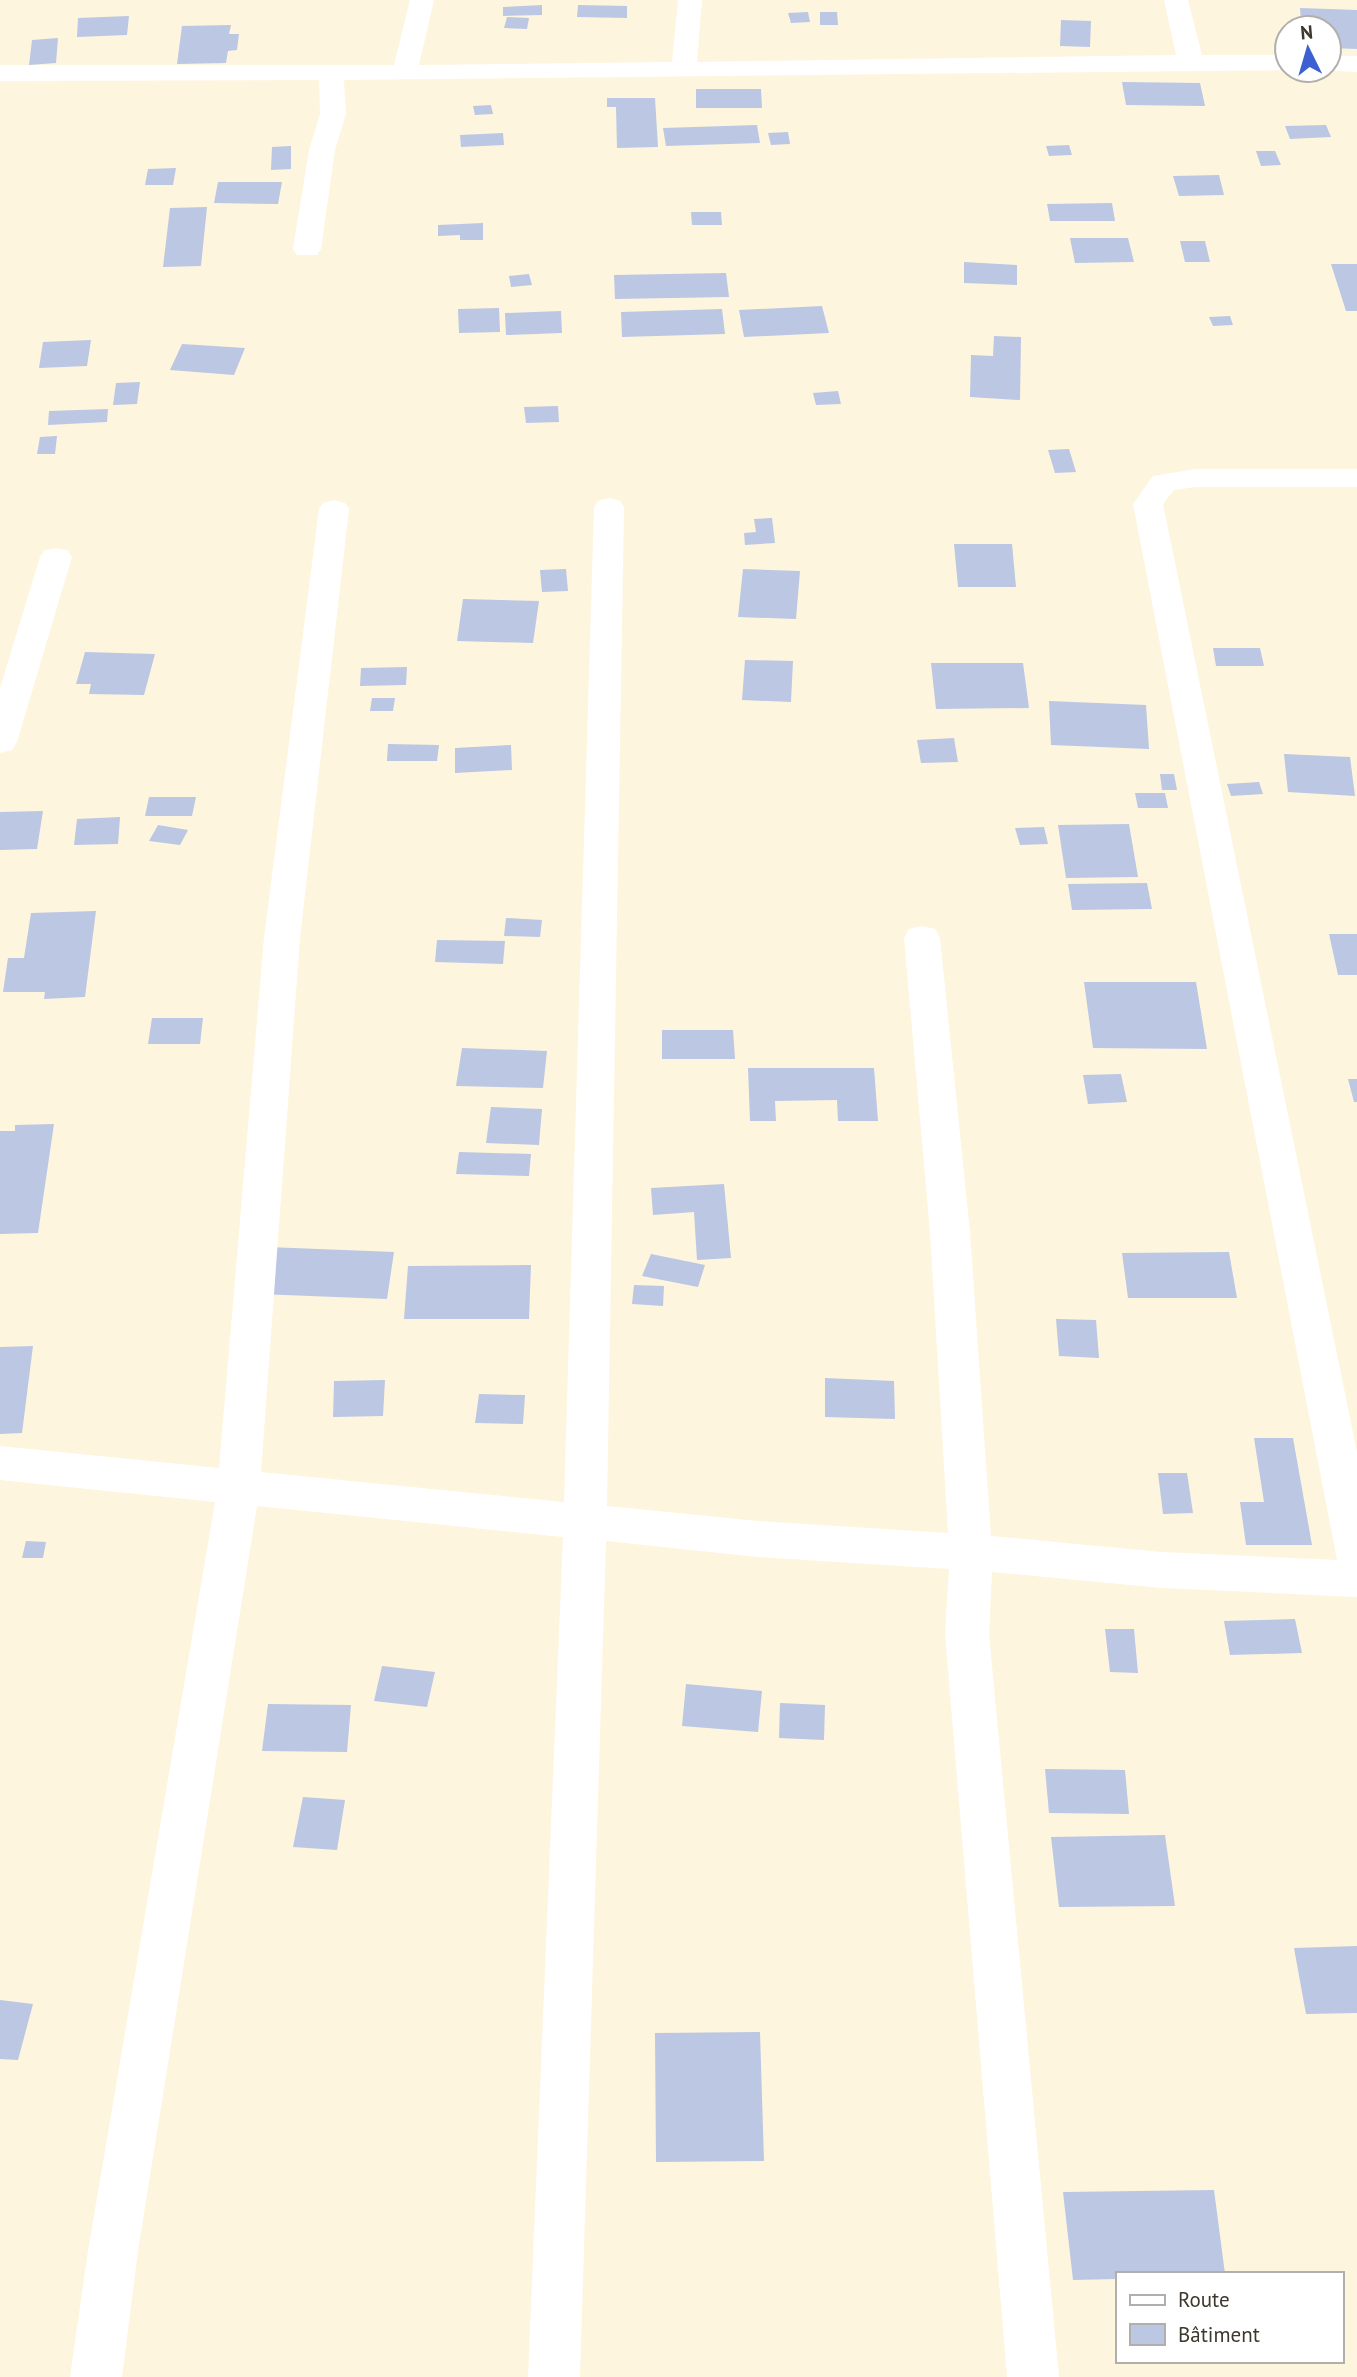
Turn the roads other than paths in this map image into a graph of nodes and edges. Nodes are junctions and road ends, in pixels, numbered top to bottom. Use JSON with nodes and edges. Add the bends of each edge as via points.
{"nodes":[{"id":1,"x":422,"y":0,"type":"edge"},
{"id":2,"x":690,"y":0,"type":"edge"},
{"id":3,"x":1176,"y":0,"type":"edge"},
{"id":4,"x":1191,"y":63,"type":"junction"},
{"id":5,"x":1273,"y":64,"type":"edge"},
{"id":6,"x":684,"y":70,"type":"junction"},
{"id":7,"x":405,"y":71,"type":"junction"},
{"id":8,"x":331,"y":72,"type":"junction"},
{"id":9,"x":0,"y":73,"type":"edge"},
{"id":10,"x":307,"y":249,"type":"dead end"},
{"id":11,"x":1357,"y":478,"type":"edge"},
{"id":12,"x":608,"y":507,"type":"dead end"},
{"id":13,"x":334,"y":509,"type":"dead end"},
{"id":14,"x":56,"y":557,"type":"dead end"},
{"id":15,"x":0,"y":742,"type":"edge"},
{"id":16,"x":922,"y":939,"type":"dead end"},
{"id":17,"x":0,"y":1463,"type":"edge"},
{"id":18,"x":239,"y":1485,"type":"junction"},
{"id":19,"x":585,"y":1524,"type":"junction"},
{"id":20,"x":971,"y":1552,"type":"junction"},
{"id":21,"x":1357,"y":1557,"type":"edge"},
{"id":22,"x":1357,"y":1579,"type":"edge"},
{"id":23,"x":96,"y":2377,"type":"edge"},
{"id":24,"x":554,"y":2377,"type":"edge"},
{"id":25,"x":1033,"y":2377,"type":"edge"}],
"edges":[{"from":1,"to":7,"type":"street"},
{"from":2,"to":6,"type":"street"},
{"from":3,"to":4,"type":"street"},
{"from":4,"to":5,"type":"street"},
{"from":4,"to":6,"type":"street"},
{"from":6,"to":7,"type":"street"},
{"from":7,"to":8,"type":"street"},
{"from":8,"to":9,"type":"street"},
{"from":8,"to":10,"type":"street","via":[[333,114],[322,150]]},
{"from":11,"to":21,"type":"street","via":[[1196,478],[1164,482],[1148,504]]},
{"from":12,"to":19,"type":"street"},
{"from":13,"to":18,"type":"street","via":[[282,938]]},
{"from":14,"to":15,"type":"street"},
{"from":16,"to":20,"type":"street","via":[[950,1232]]},
{"from":17,"to":18,"type":"street"},
{"from":18,"to":19,"type":"street"},
{"from":18,"to":23,"type":"street"},
{"from":19,"to":20,"type":"street"},
{"from":19,"to":24,"type":"street"},
{"from":20,"to":22,"type":"street","via":[[1161,1570]]},
{"from":20,"to":25,"type":"street","via":[[967,1634]]}]}
